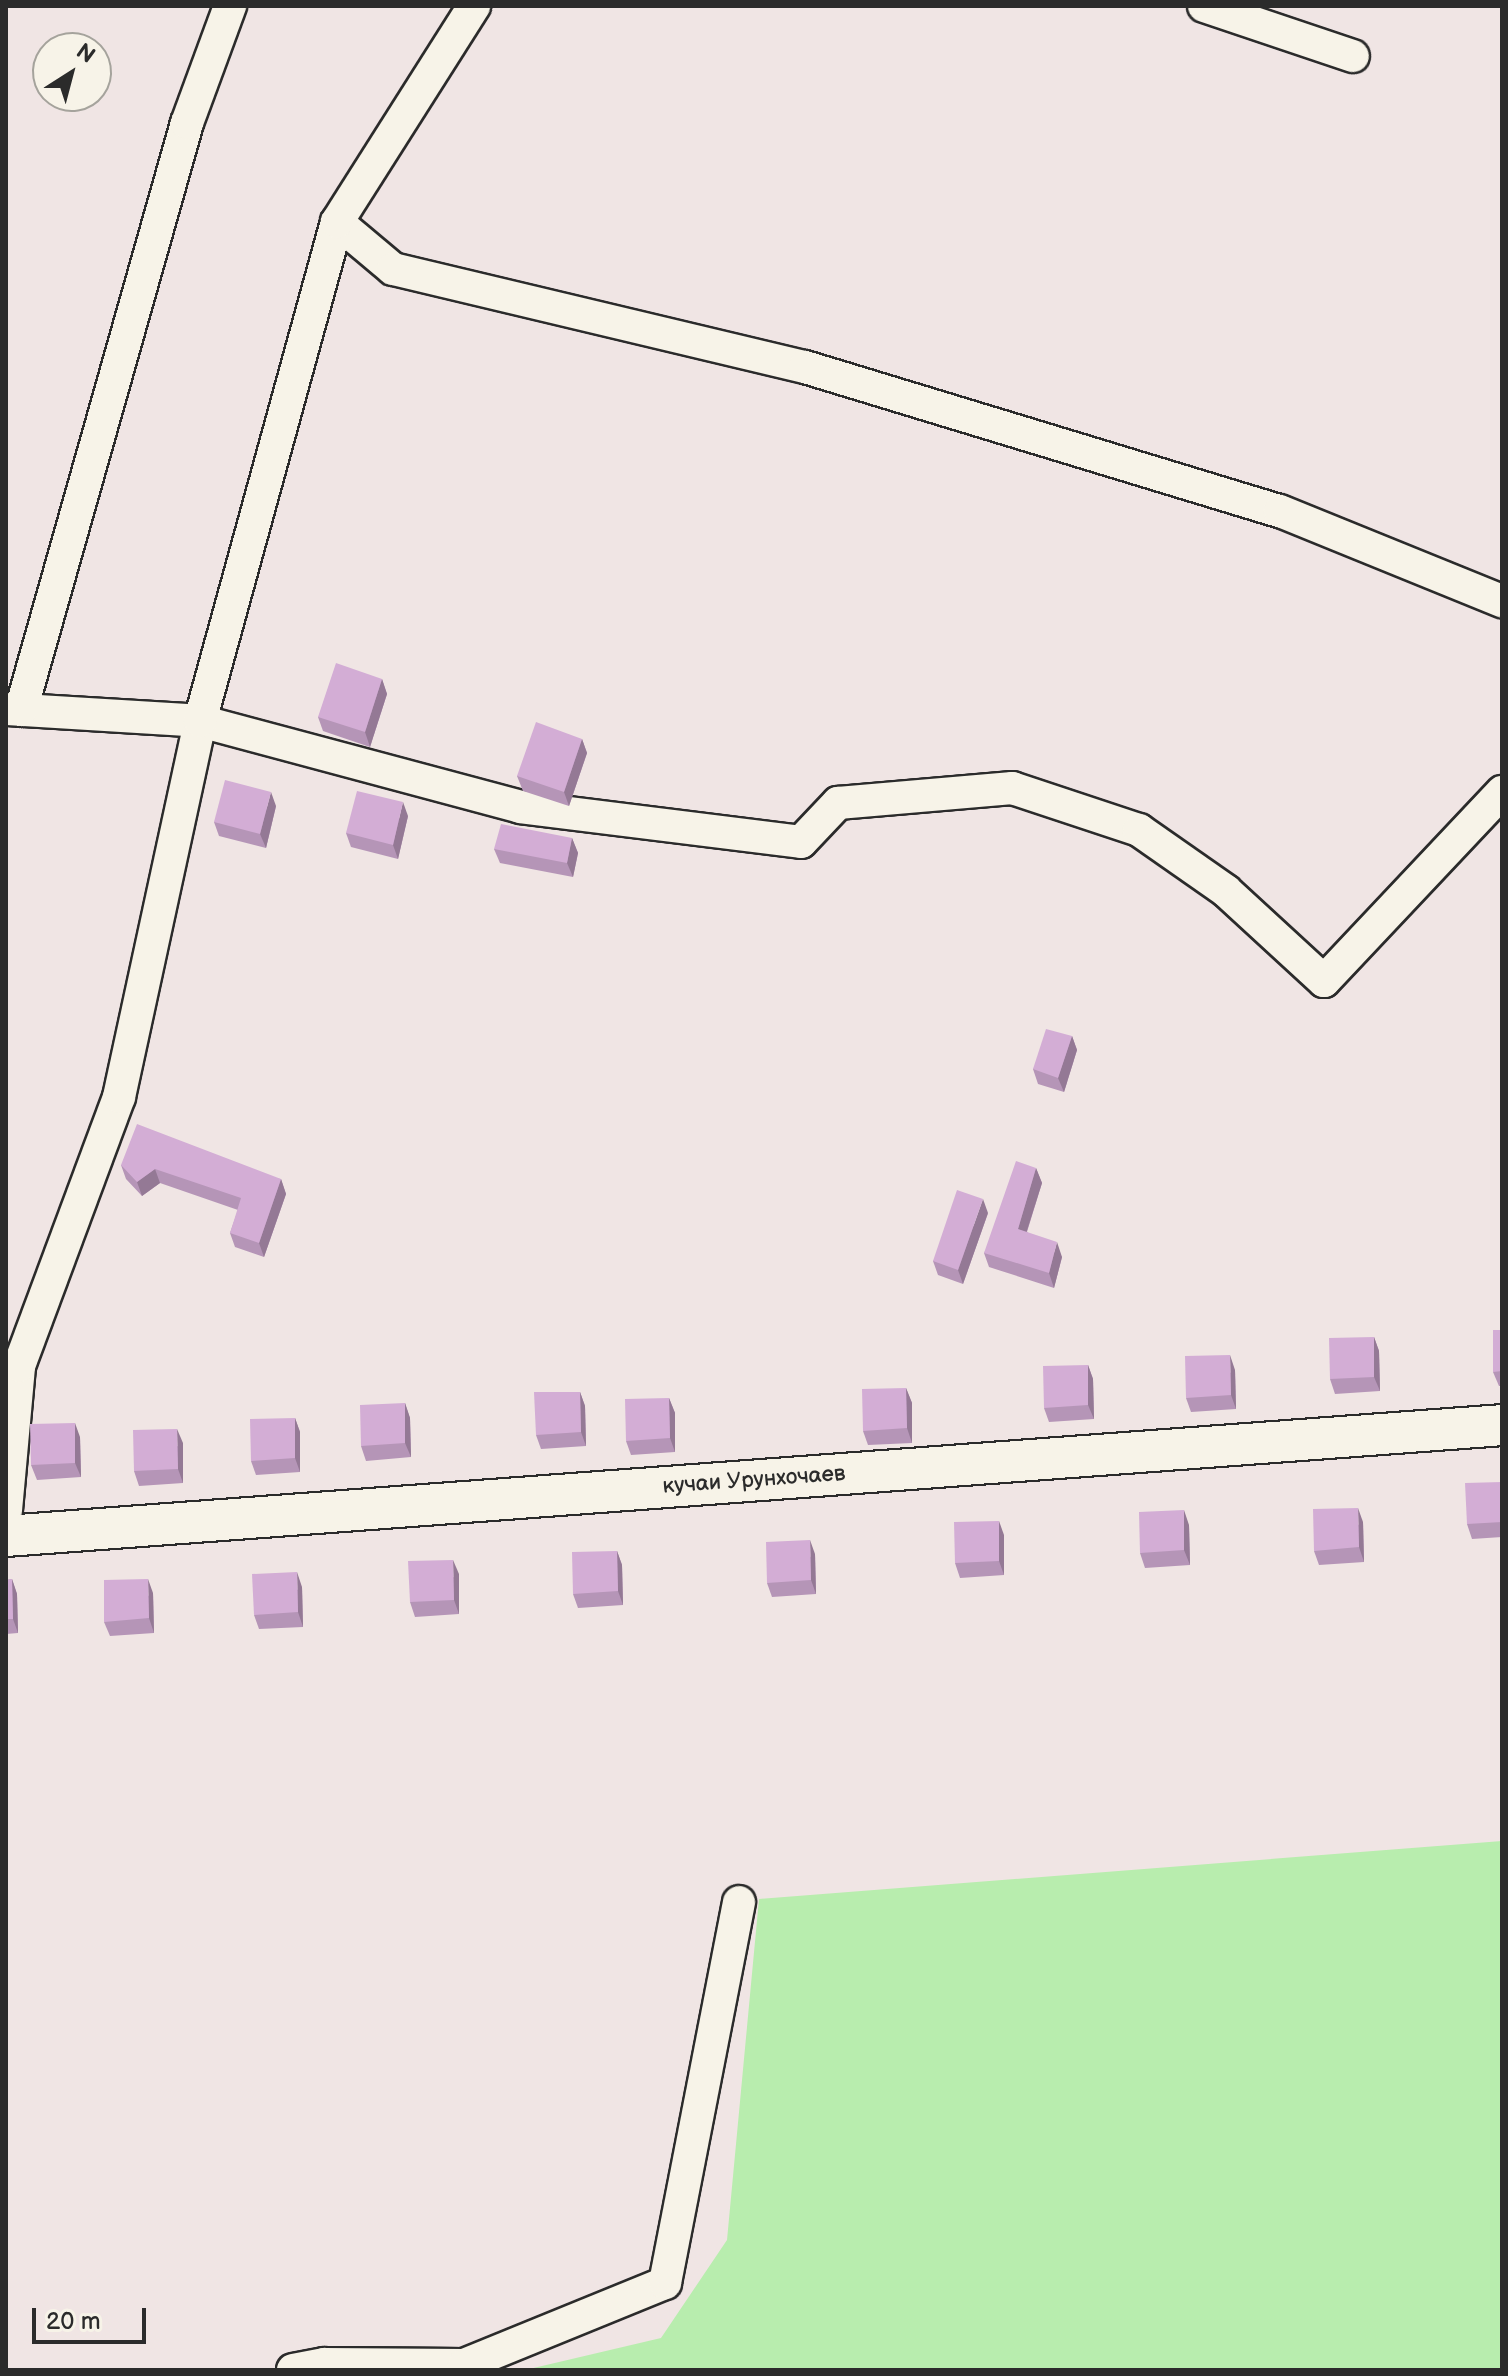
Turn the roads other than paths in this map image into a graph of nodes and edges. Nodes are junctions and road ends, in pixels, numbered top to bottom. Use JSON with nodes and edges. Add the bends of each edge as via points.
{"nodes":[{"id":1,"x":230,"y":6,"type":"edge"},
{"id":2,"x":474,"y":6,"type":"edge"},
{"id":3,"x":1204,"y":6,"type":"edge"},
{"id":4,"x":1353,"y":56,"type":"dead end"},
{"id":5,"x":337,"y":222,"type":"junction"},
{"id":6,"x":1502,"y":601,"type":"edge"},
{"id":7,"x":13,"y":710,"type":"edge"},
{"id":8,"x":200,"y":721,"type":"junction"},
{"id":9,"x":1502,"y":792,"type":"edge"},
{"id":10,"x":1502,"y":1425,"type":"edge"},
{"id":11,"x":6,"y":1510,"type":"edge"},
{"id":12,"x":6,"y":1536,"type":"edge"},
{"id":13,"x":739,"y":1902,"type":"dead end"},
{"id":14,"x":293,"y":2370,"type":"edge"}],
"edges":[{"from":1,"to":7,"type":"street","via":[[187,123]]},
{"from":2,"to":5,"type":"street"},
{"from":3,"to":4,"type":"street"},
{"from":5,"to":6,"type":"street","via":[[393,269],[820,371],[1280,511]]},
{"from":5,"to":8,"type":"street"},
{"from":7,"to":8,"type":"street"},
{"from":8,"to":9,"type":"street","via":[[520,807],[801,842],[838,803],[1012,788],[1139,830],[1226,891],[1324,981]]},
{"from":8,"to":11,"type":"street","via":[[119,1097],[19,1366]]},
{"from":10,"to":12,"type":"street","name":"кучаи Урунхочаев"},
{"from":13,"to":14,"type":"street","via":[[665,2283],[464,2365],[324,2364]]}]}
